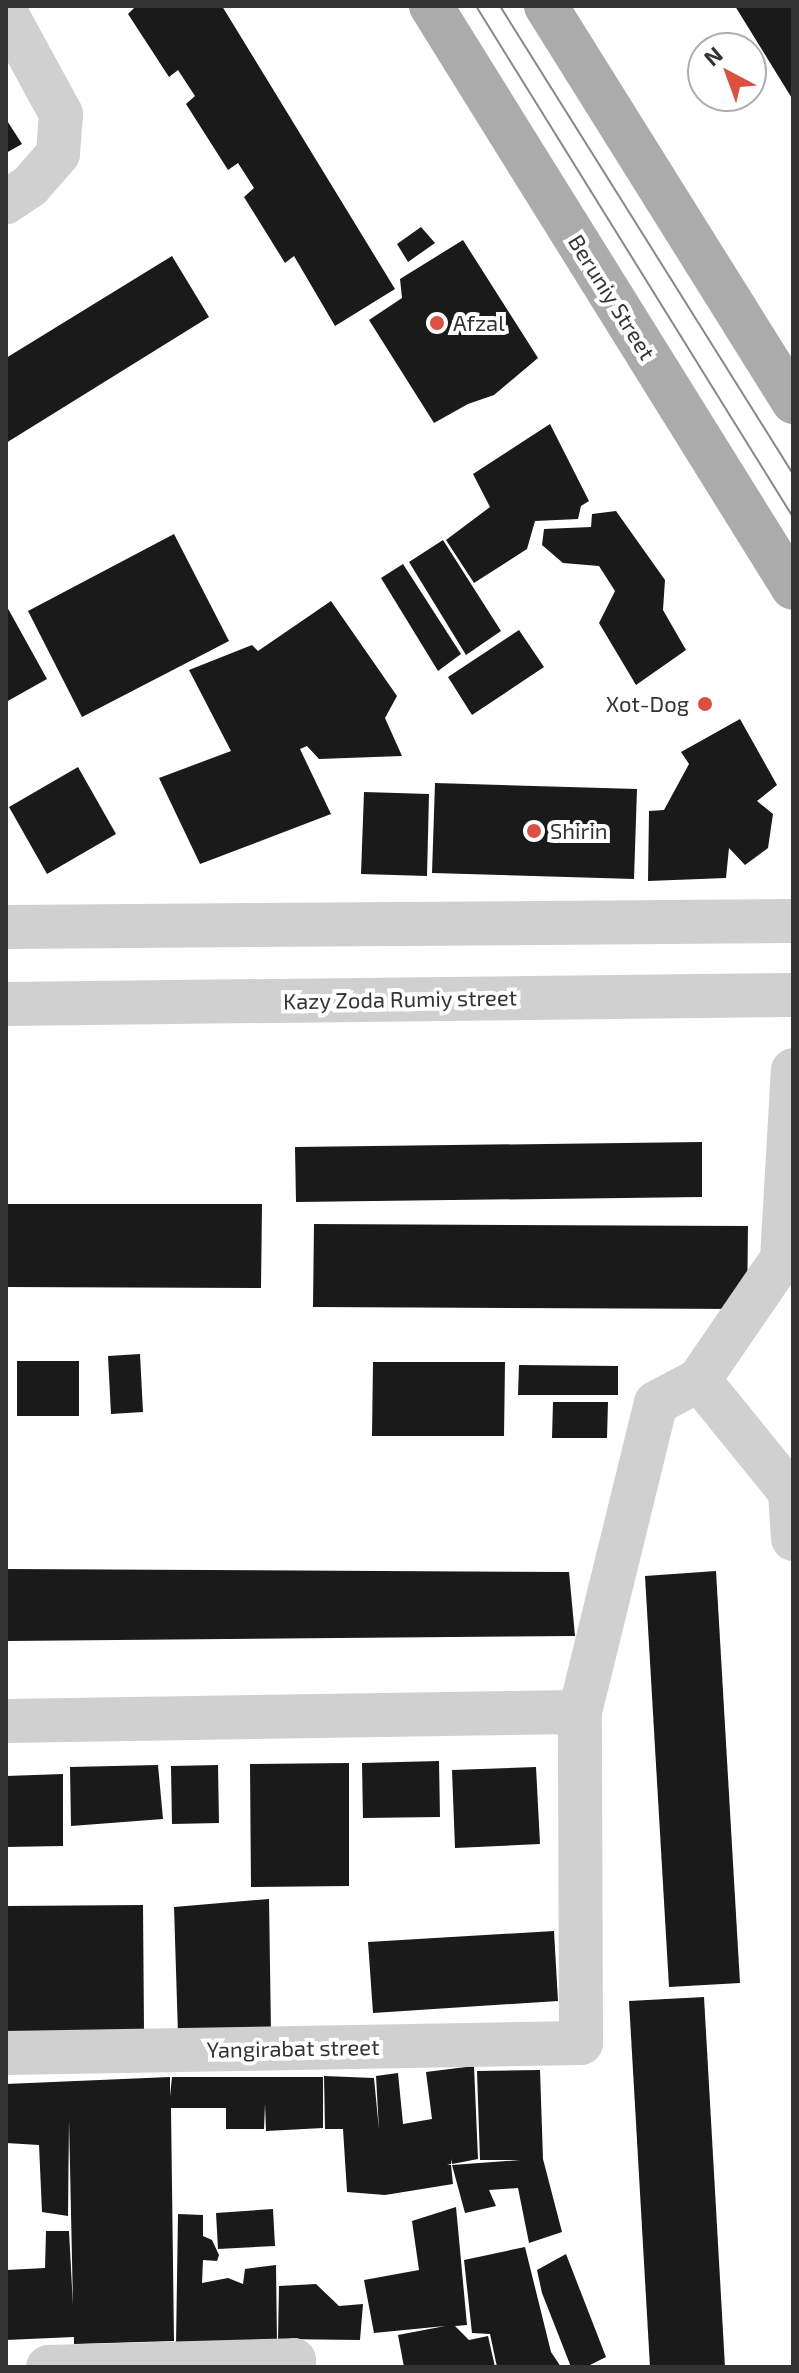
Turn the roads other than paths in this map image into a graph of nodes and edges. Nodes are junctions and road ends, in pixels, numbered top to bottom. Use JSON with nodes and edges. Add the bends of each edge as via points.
{"nodes":[{"id":1,"x":431,"y":6,"type":"edge"},
{"id":2,"x":546,"y":6,"type":"edge"},
{"id":3,"x":6,"y":13,"type":"edge"},
{"id":4,"x":6,"y":202,"type":"edge"},
{"id":5,"x":793,"y":402,"type":"edge"},
{"id":6,"x":793,"y":588,"type":"edge"},
{"id":7,"x":793,"y":921,"type":"edge"},
{"id":8,"x":6,"y":927,"type":"edge"},
{"id":9,"x":793,"y":995,"type":"edge"},
{"id":10,"x":6,"y":1004,"type":"edge"},
{"id":11,"x":793,"y":1070,"type":"edge"},
{"id":12,"x":699,"y":1380,"type":"junction"},
{"id":13,"x":793,"y":1539,"type":"edge"},
{"id":14,"x":580,"y":1712,"type":"junction"},
{"id":15,"x":6,"y":1721,"type":"edge"},
{"id":16,"x":6,"y":2053,"type":"edge"},
{"id":17,"x":48,"y":2367,"type":"edge"},
{"id":18,"x":294,"y":2367,"type":"edge"}],
"edges":[{"from":1,"to":6,"type":"main road","name":"Beruniy Street"},
{"from":2,"to":5,"type":"main road"},
{"from":3,"to":4,"type":"street","via":[[61,114],[58,154],[30,186]]},
{"from":7,"to":8,"type":"street"},
{"from":9,"to":10,"type":"street","name":"Kazy Zoda Rumiy street"},
{"from":11,"to":12,"type":"street","via":[[782,1259]]},
{"from":12,"to":13,"type":"street","via":[[790,1492]]},
{"from":12,"to":14,"type":"street","via":[[656,1403]]},
{"from":14,"to":15,"type":"street"},
{"from":14,"to":16,"type":"street","via":[[581,2043]]},
{"from":17,"to":18,"type":"street","via":[[294,2360]]}]}
